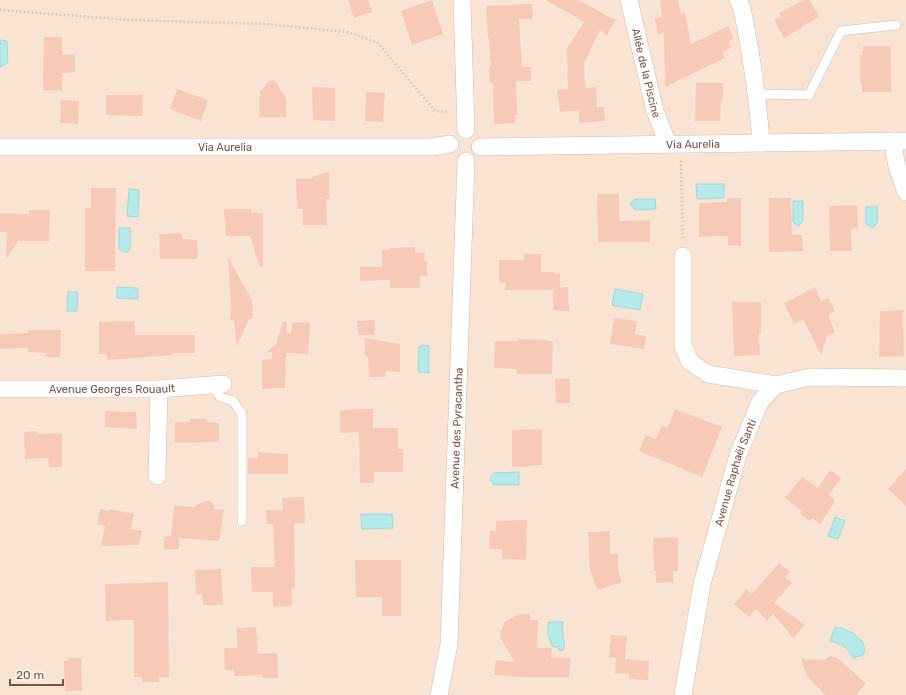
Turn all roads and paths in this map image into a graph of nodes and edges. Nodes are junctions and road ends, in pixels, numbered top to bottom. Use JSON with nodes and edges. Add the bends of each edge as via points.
{"nodes":[{"id":1,"x":462,"y":0,"type":"edge"},
{"id":2,"x":629,"y":0,"type":"edge"},
{"id":3,"x":738,"y":0,"type":"edge"},
{"id":4,"x":0,"y":10,"type":"edge"},
{"id":5,"x":896,"y":25,"type":"dead end"},
{"id":6,"x":757,"y":94,"type":"junction"},
{"id":7,"x":465,"y":100,"type":"junction"},
{"id":8,"x":466,"y":130,"type":"junction"},
{"id":9,"x":900,"y":141,"type":"edge"},
{"id":10,"x":762,"y":143,"type":"junction"},
{"id":11,"x":450,"y":144,"type":"junction"},
{"id":12,"x":668,"y":144,"type":"junction"},
{"id":13,"x":480,"y":146,"type":"junction"},
{"id":14,"x":0,"y":147,"type":"edge"},
{"id":15,"x":466,"y":161,"type":"junction"},
{"id":16,"x":681,"y":166,"type":"dead end"},
{"id":17,"x":906,"y":192,"type":"edge"},
{"id":18,"x":683,"y":256,"type":"joint"},
{"id":19,"x":906,"y":378,"type":"edge"},
{"id":20,"x":218,"y":385,"type":"joint"},
{"id":21,"x":776,"y":385,"type":"junction"},
{"id":22,"x":159,"y":389,"type":"junction"},
{"id":23,"x":0,"y":390,"type":"edge"},
{"id":24,"x":157,"y":476,"type":"dead end"},
{"id":25,"x":242,"y":521,"type":"dead end"},
{"id":26,"x":439,"y":695,"type":"edge"},
{"id":27,"x":683,"y":695,"type":"edge"}],
"edges":[{"from":1,"to":7,"type":"street"},
{"from":2,"to":12,"type":"street","name":"Allée de la Piscine","via":[[655,111]]},
{"from":3,"to":6,"type":"street","via":[[742,8]]},
{"from":4,"to":7,"type":"path","via":[[129,20],[266,24],[348,32],[378,43],[435,111],[451,112]]},
{"from":5,"to":6,"type":"lane","via":[[841,31],[809,95]]},
{"from":6,"to":10,"type":"street"},
{"from":7,"to":8,"type":"street"},
{"from":8,"to":11,"type":"street","via":[[455,134]]},
{"from":8,"to":13,"type":"street","via":[[476,136]]},
{"from":9,"to":10,"type":"street","name":"Via Aurelia"},
{"from":9,"to":17,"type":"street","via":[[893,152]]},
{"from":10,"to":12,"type":"street","name":"Via Aurelia"},
{"from":11,"to":14,"type":"street","name":"Via Aurelia","via":[[432,147]]},
{"from":11,"to":15,"type":"street","via":[[451,152],[457,159]]},
{"from":12,"to":13,"type":"street","name":"Via Aurelia"},
{"from":13,"to":15,"type":"street","via":[[476,157]]},
{"from":15,"to":26,"type":"street","name":"Avenue des Pyracantha","via":[[449,644]]},
{"from":16,"to":18,"type":"path"},
{"from":18,"to":21,"type":"street","via":[[683,346],[690,362],[708,374]]},
{"from":19,"to":21,"type":"street","via":[[810,377]]},
{"from":20,"to":22,"type":"street","name":"Avenue Georges Rouault"},
{"from":20,"to":25,"type":"lane","via":[[220,397],[233,402],[242,414]]},
{"from":21,"to":27,"type":"street","name":"Avenue Raphaël Santi","via":[[760,402],[738,455],[702,584]]},
{"from":22,"to":23,"type":"street","name":"Avenue Georges Rouault"},
{"from":22,"to":24,"type":"street"}]}
